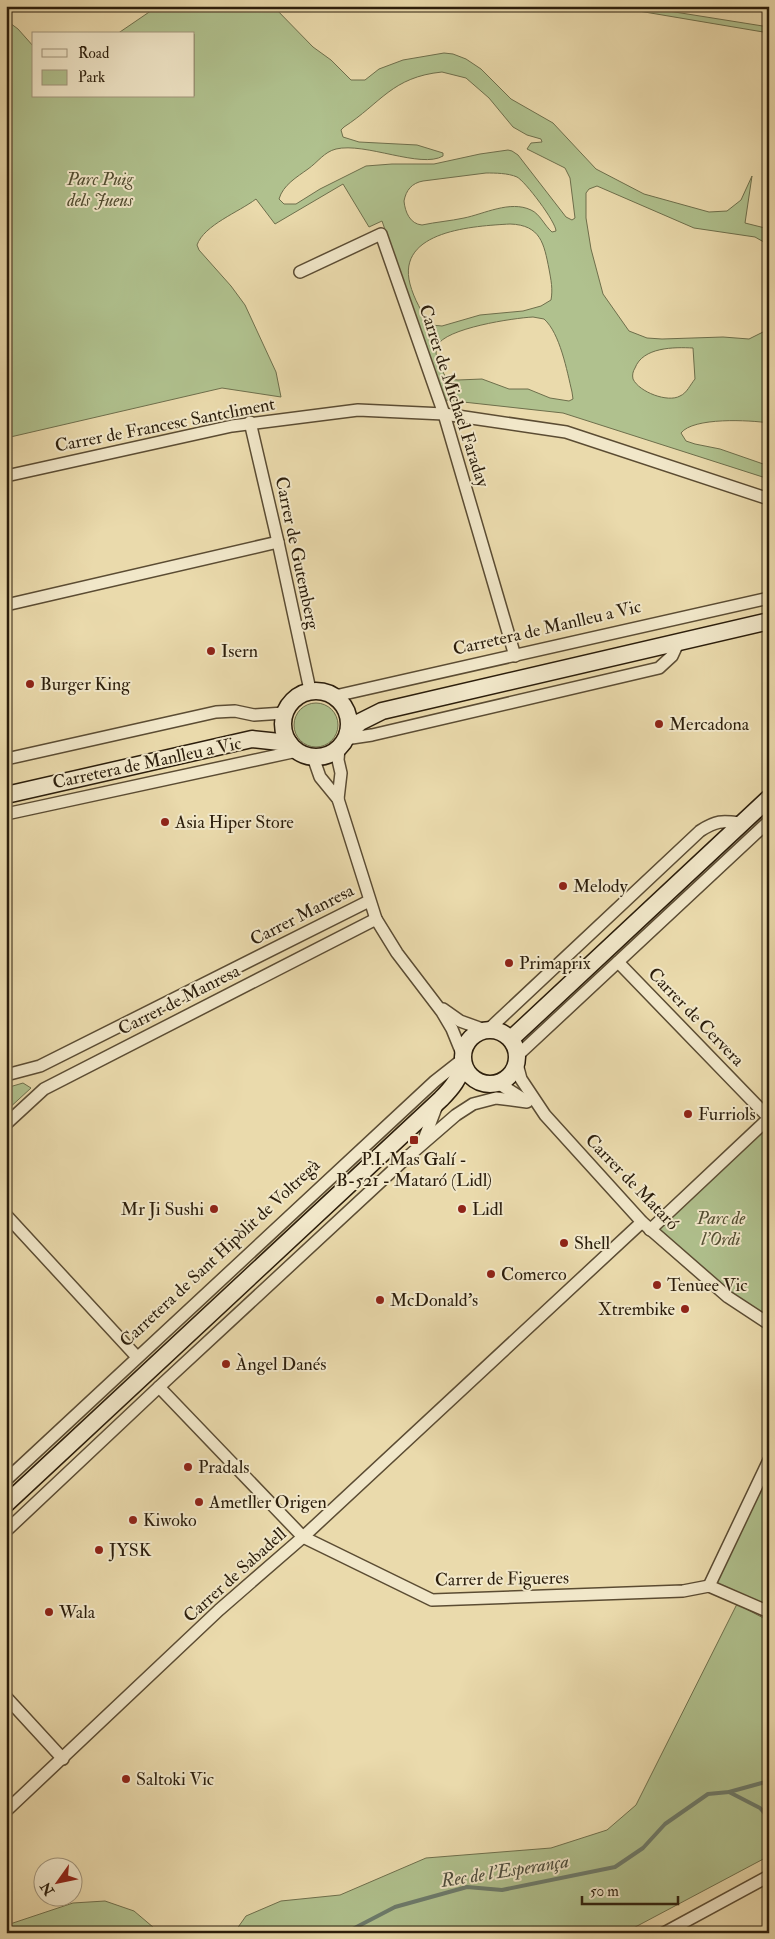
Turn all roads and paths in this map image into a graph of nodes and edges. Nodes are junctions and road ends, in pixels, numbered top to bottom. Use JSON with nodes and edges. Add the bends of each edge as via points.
{"nodes":[{"id":1,"x":300,"y":272,"type":"dead end"},
{"id":2,"x":444,"y":414,"type":"junction"},
{"id":3,"x":250,"y":422,"type":"junction"},
{"id":4,"x":6,"y":476,"type":"edge"},
{"id":5,"x":769,"y":499,"type":"edge"},
{"id":6,"x":278,"y":542,"type":"junction"},
{"id":7,"x":769,"y":598,"type":"edge"},
{"id":8,"x":6,"y":605,"type":"edge"},
{"id":9,"x":769,"y":622,"type":"edge"},
{"id":10,"x":678,"y":642,"type":"junction"},
{"id":11,"x":515,"y":656,"type":"junction"},
{"id":12,"x":310,"y":690,"type":"junction"},
{"id":13,"x":340,"y":701,"type":"junction"},
{"id":14,"x":382,"y":711,"type":"junction"},
{"id":15,"x":284,"y":715,"type":"junction"},
{"id":16,"x":252,"y":739,"type":"junction"},
{"id":17,"x":344,"y":740,"type":"junction"},
{"id":18,"x":293,"y":747,"type":"junction"},
{"id":19,"x":313,"y":757,"type":"junction"},
{"id":20,"x":6,"y":759,"type":"edge"},
{"id":21,"x":6,"y":795,"type":"edge"},
{"id":22,"x":338,"y":798,"type":"junction"},
{"id":23,"x":769,"y":798,"type":"edge"},
{"id":24,"x":6,"y":814,"type":"edge"},
{"id":25,"x":769,"y":821,"type":"edge"},
{"id":26,"x":742,"y":823,"type":"junction"},
{"id":27,"x":369,"y":901,"type":"junction"},
{"id":28,"x":376,"y":919,"type":"junction"},
{"id":29,"x":618,"y":962,"type":"junction"},
{"id":30,"x":436,"y":1003,"type":"junction"},
{"id":31,"x":487,"y":1030,"type":"junction"},
{"id":32,"x":511,"y":1039,"type":"junction"},
{"id":33,"x":463,"y":1059,"type":"junction"},
{"id":34,"x":517,"y":1060,"type":"junction"},
{"id":35,"x":6,"y":1075,"type":"edge"},
{"id":36,"x":493,"y":1083,"type":"junction"},
{"id":37,"x":440,"y":1100,"type":"junction"},
{"id":38,"x":527,"y":1102,"type":"junction"},
{"id":39,"x":544,"y":1115,"type":"junction"},
{"id":40,"x":769,"y":1118,"type":"edge"},
{"id":41,"x":6,"y":1124,"type":"edge"},
{"id":42,"x":422,"y":1143,"type":"junction"},
{"id":43,"x":6,"y":1215,"type":"edge"},
{"id":44,"x":646,"y":1226,"type":"junction"},
{"id":45,"x":769,"y":1324,"type":"edge"},
{"id":46,"x":137,"y":1357,"type":"junction"},
{"id":47,"x":159,"y":1386,"type":"junction"},
{"id":48,"x":769,"y":1460,"type":"edge"},
{"id":49,"x":6,"y":1480,"type":"edge"},
{"id":50,"x":6,"y":1504,"type":"edge"},
{"id":51,"x":6,"y":1531,"type":"edge"},
{"id":52,"x":303,"y":1538,"type":"junction"},
{"id":53,"x":709,"y":1586,"type":"junction"},
{"id":54,"x":769,"y":1612,"type":"edge"},
{"id":55,"x":6,"y":1697,"type":"edge"},
{"id":56,"x":63,"y":1759,"type":"junction"},
{"id":57,"x":6,"y":1811,"type":"edge"},
{"id":58,"x":767,"y":1881,"type":"edge"},
{"id":59,"x":664,"y":1933,"type":"edge"}],
"edges":[{"from":1,"to":2,"type":"street","name":"Carrer de Michael Faraday","via":[[381,234]]},
{"from":2,"to":3,"type":"street","name":"Carrer de Francesc Santcliment","via":[[358,410]]},
{"from":2,"to":5,"type":"street","name":"Carrer de Francesc Santcliment","via":[[566,432]]},
{"from":2,"to":11,"type":"street","name":"Carrer de Michael Faraday"},
{"from":3,"to":4,"type":"street","name":"Carrer de Francesc Santcliment"},
{"from":3,"to":6,"type":"street","name":"Carrer de Gutemberg"},
{"from":6,"to":8,"type":"street"},
{"from":6,"to":12,"type":"street","name":"Carrer de Gutemberg"},
{"from":7,"to":11,"type":"street","name":"Carretera de Manlleu a Vic"},
{"from":9,"to":10,"type":"street"},
{"from":10,"to":14,"type":"street"},
{"from":10,"to":17,"type":"street","via":[[672,656],[658,668]]},
{"from":11,"to":13,"type":"street","name":"Carretera de Manlleu a Vic"},
{"from":12,"to":13,"type":"street","via":[[322,691]]},
{"from":12,"to":15,"type":"street","via":[[295,698]]},
{"from":13,"to":14,"type":"street"},
{"from":13,"to":17,"type":"street","via":[[349,718]]},
{"from":14,"to":17,"type":"street","via":[[360,722]]},
{"from":15,"to":16,"type":"street","name":"Carretera de Manlleu a Vic"},
{"from":15,"to":18,"type":"street","via":[[284,732]]},
{"from":15,"to":20,"type":"street","name":"Carretera de Manlleu a Vic","via":[[216,712]]},
{"from":16,"to":18,"type":"street","name":"Carretera de Manlleu a Vic"},
{"from":16,"to":21,"type":"street","name":"Carretera de Manlleu a Vic"},
{"from":17,"to":19,"type":"street","via":[[327,755]]},
{"from":17,"to":22,"type":"street","via":[[338,760],[341,773]]},
{"from":18,"to":19,"type":"street"},
{"from":18,"to":24,"type":"street","name":"Carretera de Manlleu a Vic"},
{"from":19,"to":22,"type":"street","via":[[320,777]]},
{"from":22,"to":27,"type":"street"},
{"from":23,"to":26,"type":"street"},
{"from":25,"to":29,"type":"street"},
{"from":26,"to":31,"type":"street","via":[[720,821],[700,831]]},
{"from":26,"to":32,"type":"street"},
{"from":27,"to":28,"type":"street"},
{"from":27,"to":35,"type":"street","name":"Carrer Manresa","via":[[40,1066]]},
{"from":28,"to":30,"type":"street","via":[[396,953]]},
{"from":28,"to":41,"type":"street","name":"Carrer de Manresa","via":[[44,1089]]},
{"from":29,"to":34,"type":"street"},
{"from":29,"to":40,"type":"street","name":"Carrer de Cervera"},
{"from":30,"to":31,"type":"street","via":[[460,1021]]},
{"from":30,"to":33,"type":"street","via":[[452,1029]]},
{"from":31,"to":32,"type":"street","via":[[501,1032]]},
{"from":31,"to":33,"type":"street","via":[[469,1039]]},
{"from":32,"to":34,"type":"street","via":[[516,1047]]},
{"from":33,"to":36,"type":"street","via":[[467,1072],[473,1078]]},
{"from":33,"to":37,"type":"street","via":[[455,1085]]},
{"from":33,"to":46,"type":"street","name":"Carretera de Sant Hipòlit de Voltregà","via":[[435,1081]]},
{"from":34,"to":36,"type":"street","via":[[509,1076]]},
{"from":34,"to":39,"type":"street","name":"Carrer de Mataró","via":[[523,1084]]},
{"from":36,"to":37,"type":"street","via":[[460,1088]]},
{"from":36,"to":38,"type":"street","name":"Carrer de Mataró"},
{"from":37,"to":42,"type":"street"},
{"from":37,"to":50,"type":"street"},
{"from":38,"to":39,"type":"street","name":"Carrer de Mataró"},
{"from":38,"to":42,"type":"street","via":[[496,1098],[473,1104]]},
{"from":39,"to":44,"type":"street","name":"Carrer de Mataró"},
{"from":40,"to":44,"type":"street","name":"Carrer de Sabadell"},
{"from":42,"to":47,"type":"street"},
{"from":43,"to":46,"type":"street"},
{"from":44,"to":45,"type":"street","name":"Carrer de Mataró","via":[[728,1298]]},
{"from":44,"to":52,"type":"street","name":"Carrer de Sabadell"},
{"from":46,"to":49,"type":"street","name":"Carretera de Sant Hipòlit de Voltregà"},
{"from":47,"to":51,"type":"street"},
{"from":47,"to":52,"type":"street","name":"Carrer de Figueres"},
{"from":48,"to":53,"type":"street"},
{"from":52,"to":53,"type":"street","name":"Carrer de Figueres","via":[[432,1600],[682,1591]]},
{"from":52,"to":56,"type":"street","name":"Carrer de Sabadell","via":[[219,1610]]},
{"from":53,"to":54,"type":"street"},
{"from":55,"to":56,"type":"street"},
{"from":56,"to":57,"type":"street","name":"Carrer de Sabadell"},
{"from":58,"to":59,"type":"street"}]}
